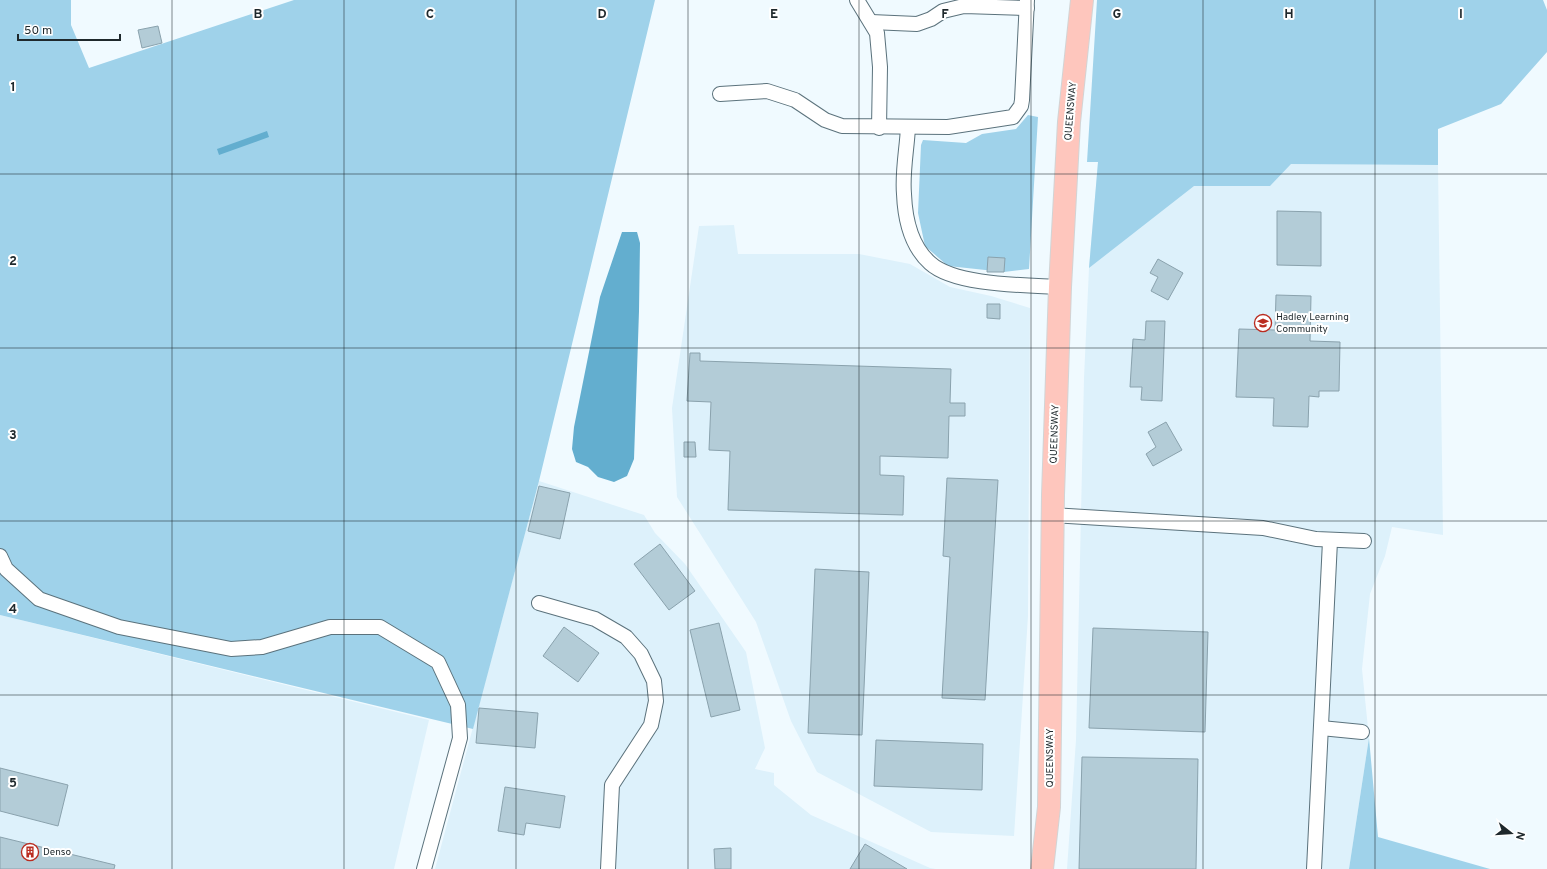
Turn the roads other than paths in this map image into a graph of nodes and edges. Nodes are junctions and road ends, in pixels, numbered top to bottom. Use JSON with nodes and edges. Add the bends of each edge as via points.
{"nodes":[{"id":1,"x":857,"y":0,"type":"edge"},
{"id":2,"x":1082,"y":0,"type":"edge"},
{"id":3,"x":1027,"y":4,"type":"edge"},
{"id":4,"x":871,"y":22,"type":"junction"},
{"id":5,"x":720,"y":94,"type":"dead end"},
{"id":6,"x":908,"y":127,"type":"junction"},
{"id":7,"x":879,"y":128,"type":"junction"},
{"id":8,"x":1060,"y":287,"type":"junction"},
{"id":9,"x":1052,"y":515,"type":"junction"},
{"id":10,"x":1330,"y":541,"type":"junction"},
{"id":11,"x":1364,"y":541,"type":"dead end"},
{"id":12,"x":0,"y":556,"type":"edge"},
{"id":13,"x":539,"y":603,"type":"dead end"},
{"id":14,"x":1321,"y":728,"type":"junction"},
{"id":15,"x":1362,"y":732,"type":"dead end"},
{"id":16,"x":424,"y":869,"type":"edge"},
{"id":17,"x":608,"y":869,"type":"edge"},
{"id":18,"x":1042,"y":869,"type":"edge"},
{"id":19,"x":1314,"y":869,"type":"edge"}],
"edges":[{"from":1,"to":4,"type":"street"},
{"from":2,"to":8,"type":"main road","name":"QUEENSWAY","via":[[1069,122]]},
{"from":3,"to":4,"type":"street","via":[[964,6],[943,11],[917,24]]},
{"from":3,"to":6,"type":"street","via":[[1022,100],[1021,106],[1012,117],[960,127]]},
{"from":4,"to":7,"type":"street","via":[[879,51]]},
{"from":5,"to":7,"type":"street","via":[[767,91],[795,100],[833,124]]},
{"from":6,"to":7,"type":"street"},
{"from":6,"to":8,"type":"street","via":[[904,193],[906,216],[911,235],[930,263],[956,276],[979,281]]},
{"from":8,"to":9,"type":"main road","name":"QUEENSWAY"},
{"from":9,"to":10,"type":"street","via":[[1263,528],[1304,538]]},
{"from":9,"to":18,"type":"main road","name":"QUEENSWAY","via":[[1049,807]]},
{"from":10,"to":11,"type":"street"},
{"from":10,"to":14,"type":"street"},
{"from":12,"to":16,"type":"street","via":[[6,569],[39,599],[119,627],[231,649],[262,647],[330,628],[380,627],[438,662],[458,705],[460,738]]},
{"from":13,"to":17,"type":"street","via":[[595,619],[626,637],[641,654],[654,681],[656,700],[651,725],[612,785]]},
{"from":14,"to":15,"type":"street"},
{"from":14,"to":19,"type":"street"}]}
